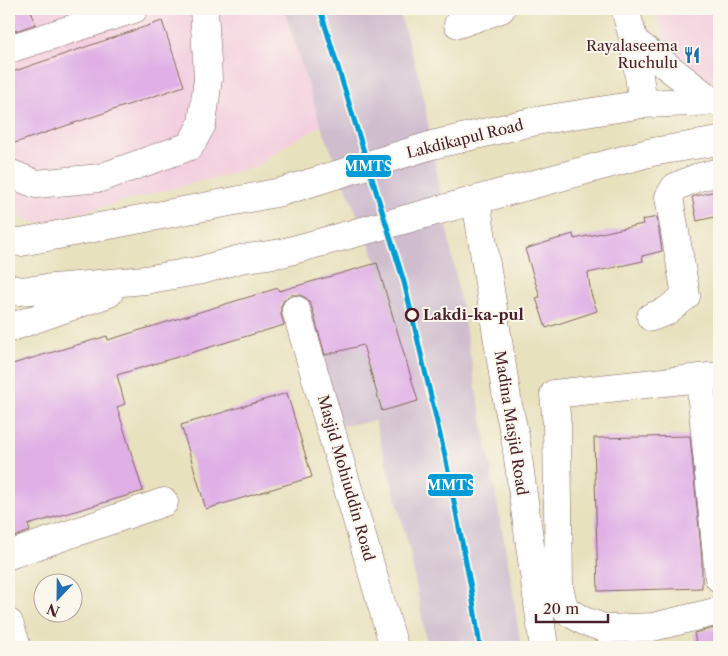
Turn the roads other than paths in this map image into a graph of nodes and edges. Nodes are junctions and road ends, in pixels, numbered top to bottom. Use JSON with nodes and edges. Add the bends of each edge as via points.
{"nodes":[{"id":1,"x":134,"y":9,"type":"edge"},
{"id":2,"x":204,"y":9,"type":"edge"},
{"id":3,"x":501,"y":9,"type":"edge"},
{"id":4,"x":625,"y":9,"type":"edge"},
{"id":5,"x":458,"y":24,"type":"dead end"},
{"id":6,"x":634,"y":41,"type":"junction"},
{"id":7,"x":9,"y":49,"type":"edge"},
{"id":8,"x":716,"y":101,"type":"edge"},
{"id":9,"x":643,"y":104,"type":"junction"},
{"id":10,"x":719,"y":141,"type":"edge"},
{"id":11,"x":719,"y":172,"type":"edge"},
{"id":12,"x":9,"y":173,"type":"edge"},
{"id":13,"x":476,"y":200,"type":"junction"},
{"id":14,"x":9,"y":241,"type":"edge"},
{"id":15,"x":145,"y":280,"type":"junction"},
{"id":16,"x":9,"y":288,"type":"edge"},
{"id":17,"x":296,"y":310,"type":"dead end"},
{"id":18,"x":651,"y":317,"type":"dead end"},
{"id":19,"x":9,"y":328,"type":"edge"},
{"id":20,"x":710,"y":378,"type":"edge"},
{"id":21,"x":164,"y":502,"type":"dead end"},
{"id":22,"x":9,"y":555,"type":"edge"},
{"id":23,"x":719,"y":578,"type":"edge"},
{"id":24,"x":719,"y":611,"type":"edge"},
{"id":25,"x":9,"y":623,"type":"edge"},
{"id":26,"x":17,"y":647,"type":"edge"},
{"id":27,"x":394,"y":647,"type":"edge"},
{"id":28,"x":544,"y":647,"type":"edge"}],
"edges":[{"from":1,"to":7,"type":"main road"},
{"from":2,"to":12,"type":"main road","via":[[208,79],[202,124],[190,146],[100,178],[36,184]]},
{"from":3,"to":5,"type":"main road"},
{"from":4,"to":6,"type":"main road"},
{"from":6,"to":8,"type":"main road"},
{"from":6,"to":9,"type":"main road"},
{"from":8,"to":9,"type":"main road","name":"Lakdikapul Road"},
{"from":9,"to":14,"type":"main road","name":"Lakdikapul Road","via":[[536,121],[432,145],[281,192],[21,242]]},
{"from":10,"to":13,"type":"main road","via":[[652,152]]},
{"from":11,"to":18,"type":"main road","via":[[675,187],[669,197],[686,296],[665,312]]},
{"from":13,"to":15,"type":"main road","via":[[282,253]]},
{"from":13,"to":28,"type":"main road","name":"Madina Masjid Road","via":[[515,436]]},
{"from":15,"to":16,"type":"main road","via":[[19,291]]},
{"from":15,"to":19,"type":"main road"},
{"from":17,"to":27,"type":"main road","name":"Masjid Mohiuddin Road"},
{"from":20,"to":23,"type":"main road"},
{"from":20,"to":24,"type":"main road","via":[[554,394],[559,587],[567,611],[607,629],[653,627]]},
{"from":21,"to":22,"type":"main road"},
{"from":25,"to":26,"type":"main road"}]}
